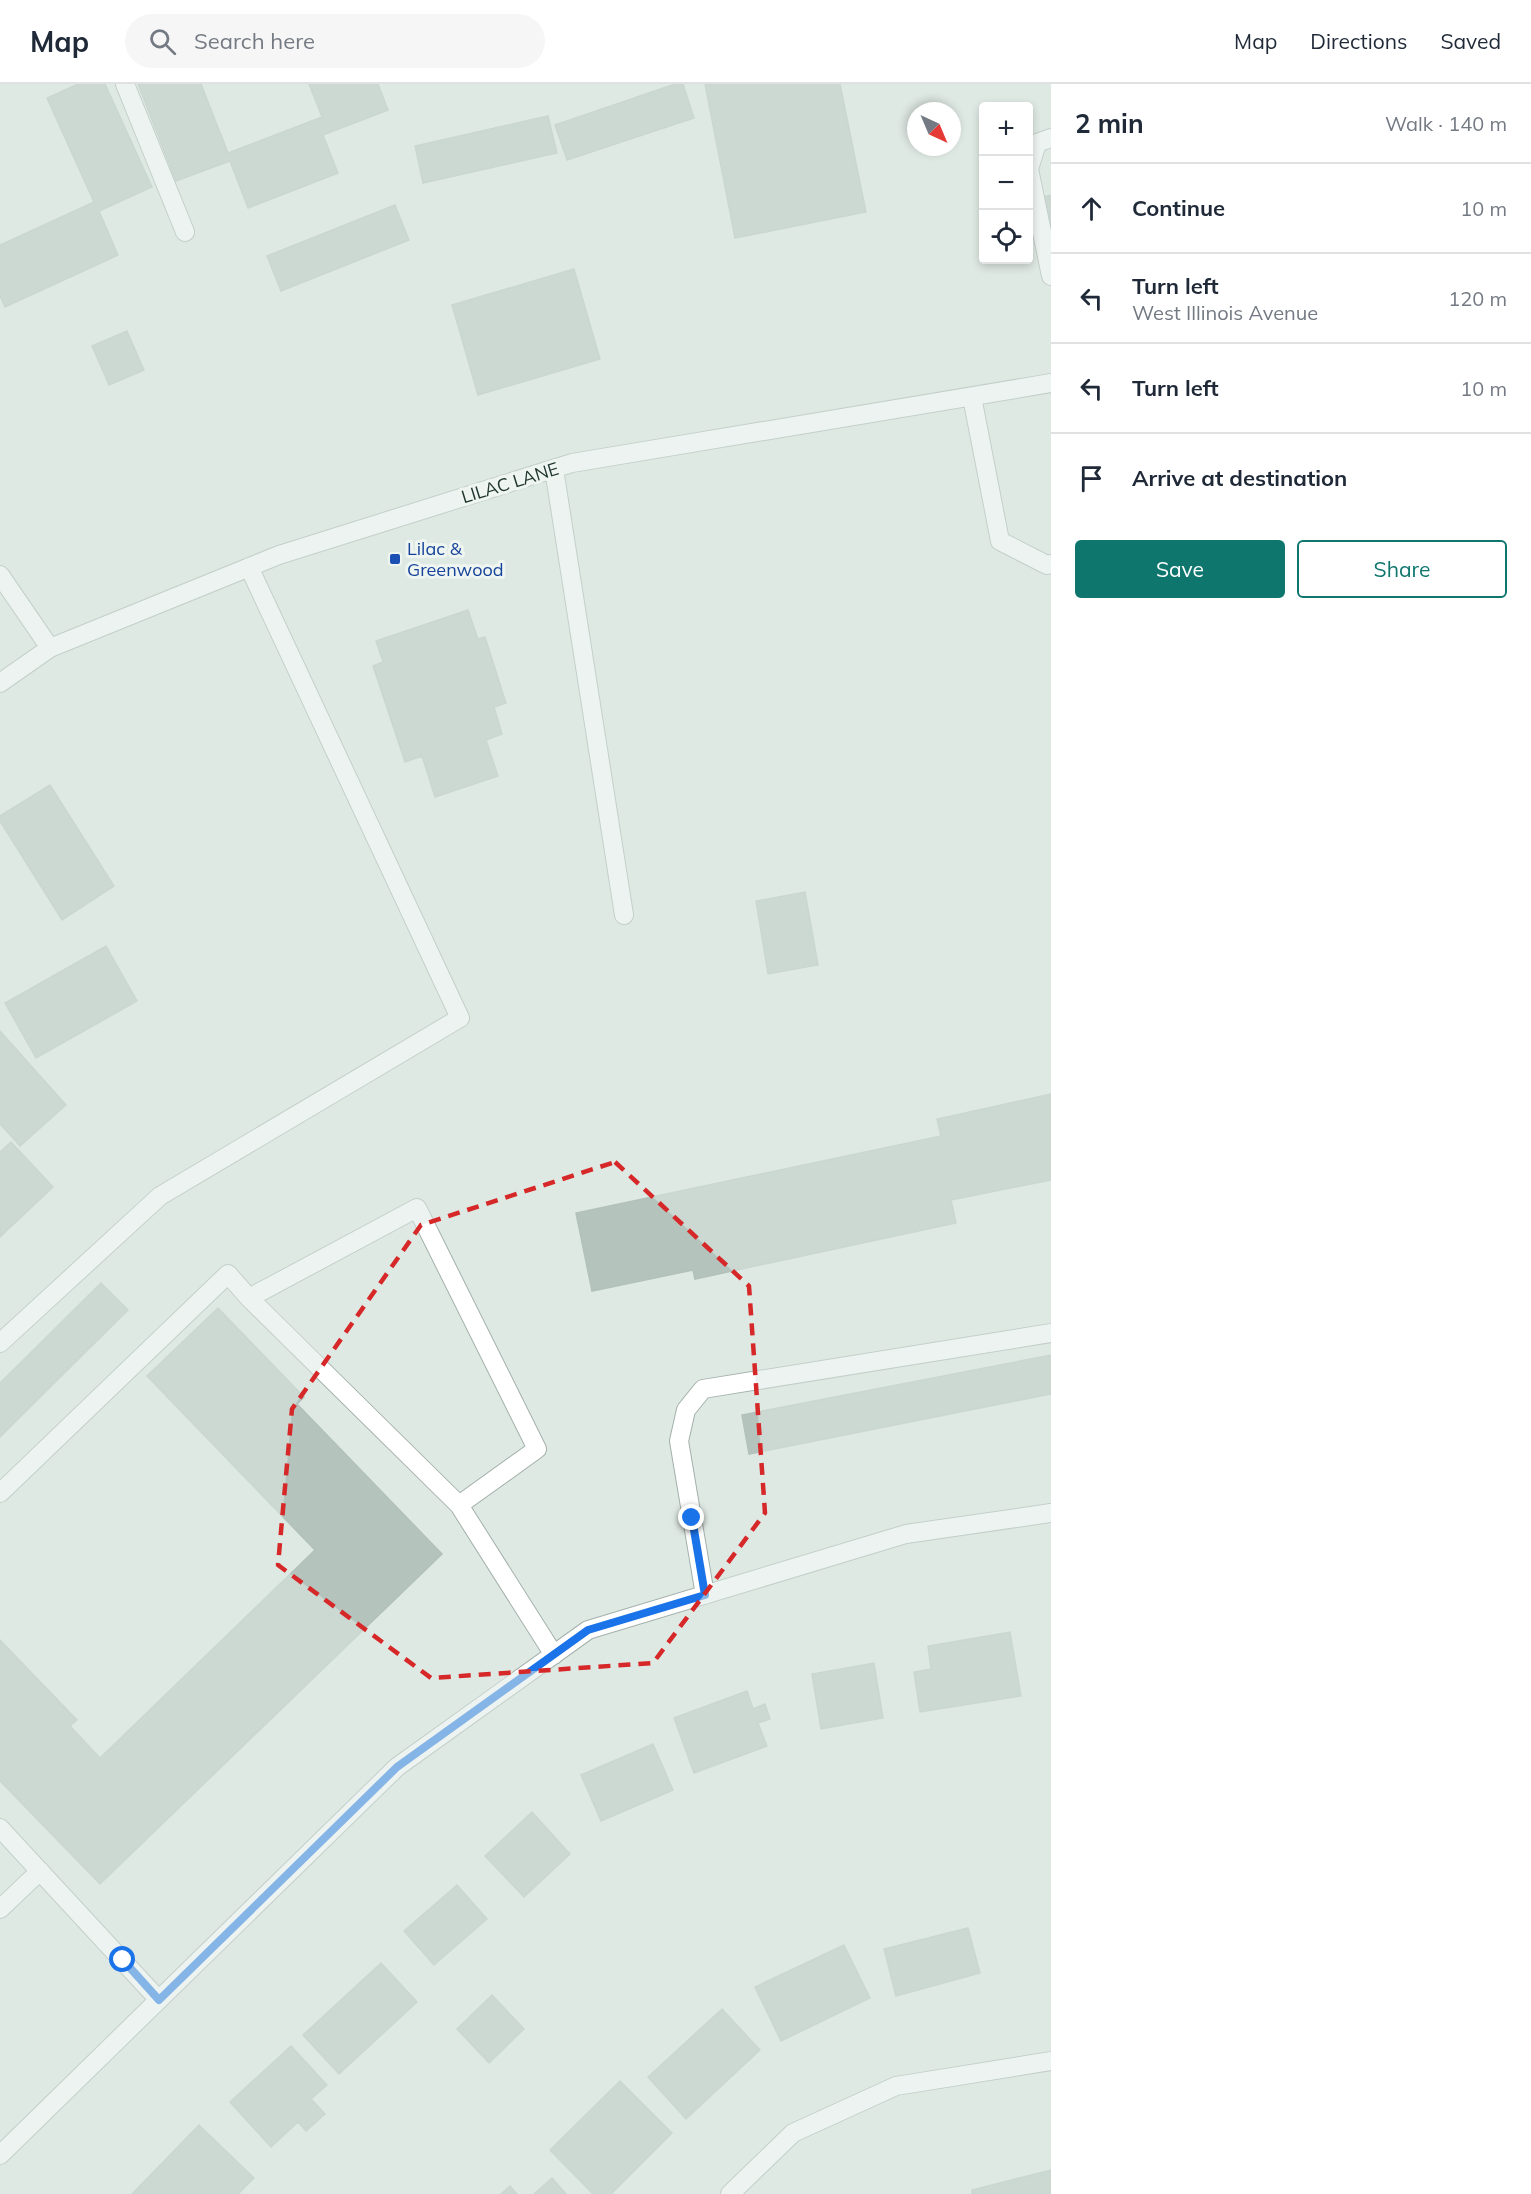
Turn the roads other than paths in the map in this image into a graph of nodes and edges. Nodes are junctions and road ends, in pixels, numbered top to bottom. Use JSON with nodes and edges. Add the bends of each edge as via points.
{"nodes":[{"id":1,"x":125,"y":84,"type":"edge"},
{"id":2,"x":1051,"y":138,"type":"edge"},
{"id":3,"x":185,"y":232,"type":"dead end"},
{"id":4,"x":1051,"y":276,"type":"edge"},
{"id":5,"x":1051,"y":383,"type":"edge"},
{"id":6,"x":972,"y":396,"type":"junction"},
{"id":7,"x":554,"y":469,"type":"junction"},
{"id":8,"x":1051,"y":564,"type":"edge"},
{"id":9,"x":249,"y":567,"type":"junction"},
{"id":10,"x":0,"y":575,"type":"edge"},
{"id":11,"x":50,"y":648,"type":"junction"},
{"id":12,"x":0,"y":683,"type":"edge"},
{"id":13,"x":624,"y":915,"type":"dead end"},
{"id":14,"x":249,"y":1298,"type":"junction"},
{"id":15,"x":1051,"y":1333,"type":"edge"},
{"id":16,"x":0,"y":1342,"type":"edge"},
{"id":17,"x":0,"y":1493,"type":"edge"},
{"id":18,"x":459,"y":1505,"type":"junction"},
{"id":19,"x":1051,"y":1513,"type":"edge"},
{"id":20,"x":705,"y":1595,"type":"junction"},
{"id":21,"x":554,"y":1655,"type":"junction"},
{"id":22,"x":0,"y":1828,"type":"edge"},
{"id":23,"x":40,"y":1871,"type":"junction"},
{"id":24,"x":0,"y":1910,"type":"edge"},
{"id":25,"x":159,"y":2000,"type":"junction"},
{"id":26,"x":1051,"y":2061,"type":"edge"},
{"id":27,"x":0,"y":2155,"type":"edge"},
{"id":28,"x":730,"y":2194,"type":"edge"}],
"edges":[{"from":1,"to":3,"type":"street"},
{"from":2,"to":4,"type":"street","via":[[1038,143],[1029,169]]},
{"from":5,"to":6,"type":"street","name":"LILAC LANE"},
{"from":6,"to":7,"type":"street","name":"LILAC LANE"},
{"from":6,"to":8,"type":"street","via":[[1000,541]]},
{"from":7,"to":9,"type":"street","name":"LILAC LANE"},
{"from":7,"to":13,"type":"street"},
{"from":9,"to":11,"type":"street","name":"LILAC LANE"},
{"from":9,"to":16,"type":"street","via":[[460,1018],[160,1196]]},
{"from":10,"to":11,"type":"street"},
{"from":11,"to":12,"type":"street","name":"LILAC LANE"},
{"from":14,"to":17,"type":"street","via":[[228,1275]]},
{"from":14,"to":18,"type":"street"},
{"from":14,"to":18,"type":"street","via":[[417,1208],[537,1449]]},
{"from":15,"to":20,"type":"street","via":[[703,1389],[686,1410],[679,1441]]},
{"from":18,"to":21,"type":"street"},
{"from":19,"to":20,"type":"street","via":[[906,1534]]},
{"from":20,"to":21,"type":"street","via":[[588,1630]]},
{"from":21,"to":25,"type":"street","via":[[397,1767]]},
{"from":22,"to":23,"type":"street"},
{"from":23,"to":24,"type":"street"},
{"from":23,"to":25,"type":"street"},
{"from":25,"to":27,"type":"street"},
{"from":26,"to":28,"type":"street","via":[[897,2086],[793,2133]]}]}
